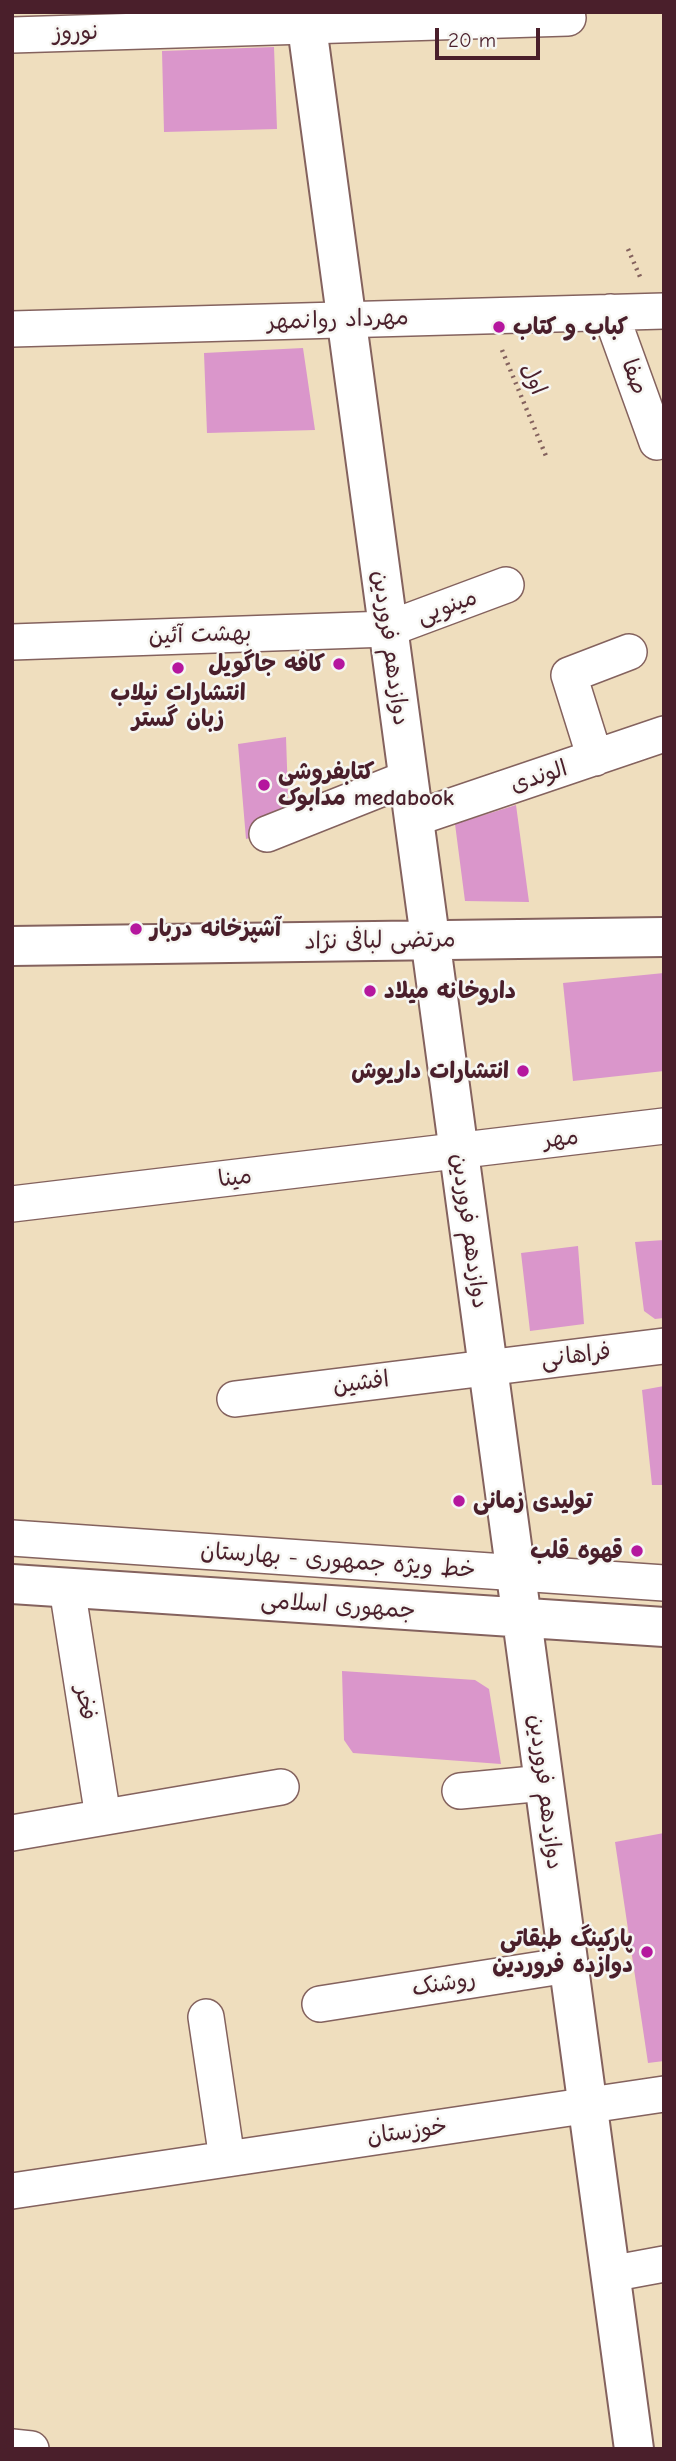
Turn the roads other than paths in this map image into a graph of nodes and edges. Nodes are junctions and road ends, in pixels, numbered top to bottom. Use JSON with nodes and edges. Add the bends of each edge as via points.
{"nodes":[{"id":1,"x":568,"y":18,"type":"dead end"},
{"id":2,"x":306,"y":20,"type":"edge"},
{"id":3,"x":12,"y":35,"type":"edge"},
{"id":4,"x":664,"y":311,"type":"edge"},
{"id":5,"x":611,"y":312,"type":"junction"},
{"id":6,"x":346,"y":320,"type":"junction"},
{"id":7,"x":12,"y":329,"type":"edge"},
{"id":8,"x":657,"y":442,"type":"dead end"},
{"id":9,"x":506,"y":585,"type":"dead end"},
{"id":10,"x":388,"y":629,"type":"junction"},
{"id":11,"x":12,"y":642,"type":"edge"},
{"id":12,"x":629,"y":652,"type":"dead end"},
{"id":13,"x":664,"y":734,"type":"edge"},
{"id":14,"x":595,"y":758,"type":"junction"},
{"id":15,"x":408,"y":778,"type":"junction"},
{"id":16,"x":414,"y":819,"type":"junction"},
{"id":17,"x":267,"y":834,"type":"dead end"},
{"id":18,"x":664,"y":937,"type":"edge"},
{"id":19,"x":430,"y":941,"type":"junction"},
{"id":20,"x":12,"y":946,"type":"edge"},
{"id":21,"x":664,"y":1126,"type":"edge"},
{"id":22,"x":459,"y":1152,"type":"junction"},
{"id":23,"x":12,"y":1204,"type":"edge"},
{"id":24,"x":664,"y":1346,"type":"edge"},
{"id":25,"x":487,"y":1367,"type":"junction"},
{"id":26,"x":235,"y":1399,"type":"dead end"},
{"id":27,"x":12,"y":1538,"type":"edge"},
{"id":28,"x":515,"y":1574,"type":"junction"},
{"id":29,"x":664,"y":1583,"type":"edge"},
{"id":30,"x":12,"y":1584,"type":"edge"},
{"id":31,"x":67,"y":1588,"type":"junction"},
{"id":32,"x":524,"y":1618,"type":"junction"},
{"id":33,"x":664,"y":1627,"type":"edge"},
{"id":34,"x":544,"y":1783,"type":"junction"},
{"id":35,"x":281,"y":1787,"type":"dead end"},
{"id":36,"x":460,"y":1791,"type":"dead end"},
{"id":37,"x":103,"y":1817,"type":"junction"},
{"id":38,"x":12,"y":1833,"type":"edge"},
{"id":39,"x":568,"y":1965,"type":"junction"},
{"id":40,"x":320,"y":2004,"type":"dead end"},
{"id":41,"x":206,"y":2017,"type":"dead end"},
{"id":42,"x":664,"y":2094,"type":"edge"},
{"id":43,"x":587,"y":2105,"type":"junction"},
{"id":44,"x":227,"y":2159,"type":"junction"},
{"id":45,"x":12,"y":2191,"type":"edge"},
{"id":46,"x":664,"y":2264,"type":"edge"},
{"id":47,"x":610,"y":2274,"type":"junction"},
{"id":48,"x":12,"y":2447,"type":"edge"},
{"id":49,"x":31,"y":2449,"type":"edge"},
{"id":50,"x":634,"y":2449,"type":"edge"}],
"edges":[{"from":1,"to":2,"type":"street","name":"نوروز"},
{"from":2,"to":3,"type":"street","name":"نوروز"},
{"from":2,"to":6,"type":"main road","name":"دوازدهم فروردین"},
{"from":4,"to":5,"type":"street","name":"مهرداد روانمهر"},
{"from":5,"to":6,"type":"street","name":"مهرداد روانمهر"},
{"from":5,"to":8,"type":"street","name":"صفا"},
{"from":6,"to":7,"type":"street","name":"مهرداد روانمهر"},
{"from":6,"to":10,"type":"main road","name":"دوازدهم فروردین"},
{"from":9,"to":10,"type":"street","name":"مینویی"},
{"from":10,"to":11,"type":"street","name":"بهشت آئین"},
{"from":10,"to":15,"type":"main road","name":"دوازدهم فروردین"},
{"from":12,"to":14,"type":"street","via":[[569,675]]},
{"from":13,"to":14,"type":"street","name":"الوندی"},
{"from":14,"to":16,"type":"street","name":"الوندی"},
{"from":15,"to":16,"type":"main road","name":"دوازدهم فروردین"},
{"from":15,"to":17,"type":"street"},
{"from":16,"to":19,"type":"main road","name":"دوازدهم فروردین"},
{"from":18,"to":19,"type":"main road","name":"مرتضی لبافی نژاد"},
{"from":19,"to":20,"type":"main road","name":"مرتضی لبافی نژاد"},
{"from":19,"to":22,"type":"main road","name":"دوازدهم فروردین"},
{"from":21,"to":22,"type":"street","name":"مهر"},
{"from":22,"to":23,"type":"street","name":"مینا"},
{"from":22,"to":25,"type":"main road","name":"دوازدهم فروردین"},
{"from":24,"to":25,"type":"street","name":"فراهانی"},
{"from":25,"to":26,"type":"street","name":"افشین"},
{"from":25,"to":28,"type":"main road","name":"دوازدهم فروردین"},
{"from":27,"to":28,"type":"street","name":"خط ویژه جمهوری - بهارستان"},
{"from":28,"to":29,"type":"street","name":"خط ویژه جمهوری - بهارستان"},
{"from":28,"to":32,"type":"main road","name":"دوازدهم فروردین"},
{"from":30,"to":31,"type":"main road","name":"جمهوری اسلامی"},
{"from":31,"to":32,"type":"main road","name":"جمهوری اسلامی"},
{"from":31,"to":37,"type":"street","name":"فخر"},
{"from":32,"to":33,"type":"main road","name":"جمهوری اسلامی"},
{"from":32,"to":34,"type":"main road","name":"دوازدهم فروردین"},
{"from":34,"to":36,"type":"street"},
{"from":34,"to":39,"type":"main road","name":"دوازدهم فروردین"},
{"from":35,"to":37,"type":"street"},
{"from":37,"to":38,"type":"street"},
{"from":39,"to":40,"type":"street","name":"روشنک"},
{"from":39,"to":43,"type":"main road","name":"دوازدهم فروردین"},
{"from":41,"to":44,"type":"street"},
{"from":42,"to":43,"type":"street","name":"خوزستان"},
{"from":43,"to":44,"type":"street","name":"خوزستان"},
{"from":43,"to":47,"type":"main road","name":"دوازدهم فروردین"},
{"from":44,"to":45,"type":"street","name":"خوزستان"},
{"from":46,"to":47,"type":"street"},
{"from":47,"to":50,"type":"main road","name":"دوازدهم فروردین"},
{"from":48,"to":49,"type":"street"}]}
